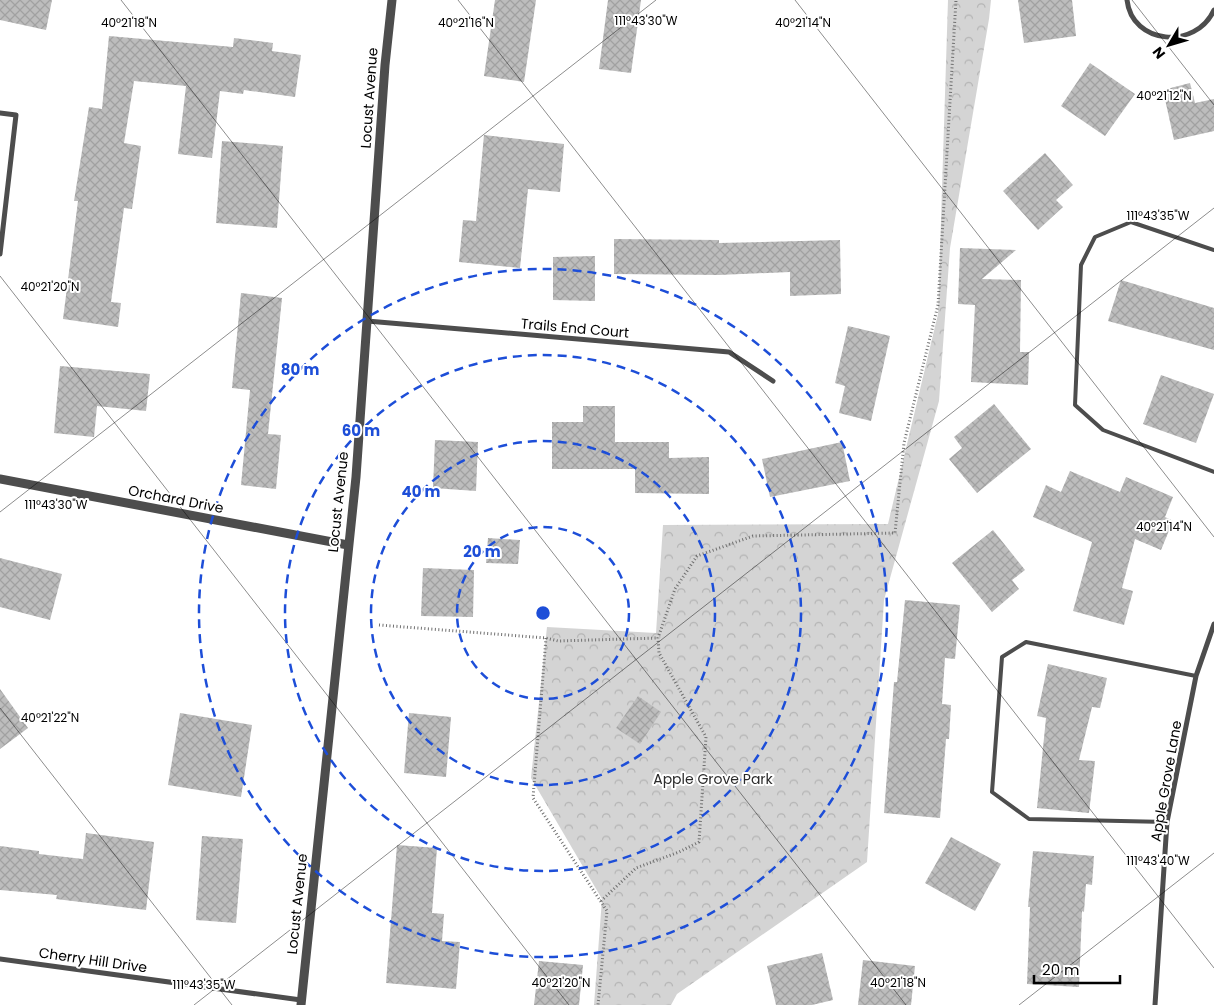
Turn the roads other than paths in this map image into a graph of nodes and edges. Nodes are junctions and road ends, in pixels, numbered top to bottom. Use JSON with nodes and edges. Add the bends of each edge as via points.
{"nodes":[{"id":1,"x":392,"y":0,"type":"edge"},
{"id":2,"x":1126,"y":0,"type":"edge"},
{"id":3,"x":1214,"y":10,"type":"edge"},
{"id":4,"x":0,"y":113,"type":"edge"},
{"id":5,"x":1214,"y":250,"type":"edge"},
{"id":6,"x":0,"y":254,"type":"edge"},
{"id":7,"x":367,"y":321,"type":"junction"},
{"id":8,"x":773,"y":381,"type":"dead end"},
{"id":9,"x":1214,"y":472,"type":"edge"},
{"id":10,"x":0,"y":480,"type":"edge"},
{"id":11,"x":348,"y":545,"type":"junction"},
{"id":12,"x":1214,"y":624,"type":"edge"},
{"id":13,"x":1196,"y":676,"type":"junction"},
{"id":14,"x":1167,"y":822,"type":"junction"},
{"id":15,"x":0,"y":959,"type":"edge"},
{"id":16,"x":301,"y":1002,"type":"edge"},
{"id":17,"x":1155,"y":1005,"type":"edge"}],
"edges":[{"from":1,"to":7,"type":"street","name":"Locust Avenue"},
{"from":2,"to":3,"type":"street","via":[[1136,22],[1161,37],[1177,38],[1198,30],[1210,20]]},
{"from":4,"to":6,"type":"street","via":[[16,115]]},
{"from":5,"to":9,"type":"lane","via":[[1130,222],[1095,238],[1081,265],[1075,405],[1103,430]]},
{"from":7,"to":8,"type":"street","name":"Trails End Court","via":[[729,352]]},
{"from":7,"to":11,"type":"street","name":"Locust Avenue"},
{"from":10,"to":11,"type":"street","name":"Orchard Drive"},
{"from":11,"to":16,"type":"street","name":"Locust Avenue"},
{"from":12,"to":13,"type":"street","name":"Apple Grove Lane"},
{"from":13,"to":14,"type":"street","name":"Apple Grove Lane"},
{"from":13,"to":14,"type":"lane","via":[[1026,642],[1002,657],[992,792],[1029,819]]},
{"from":14,"to":17,"type":"street","name":"Apple Grove Lane"},
{"from":15,"to":16,"type":"street","name":"Cherry Hill Drive"}]}
